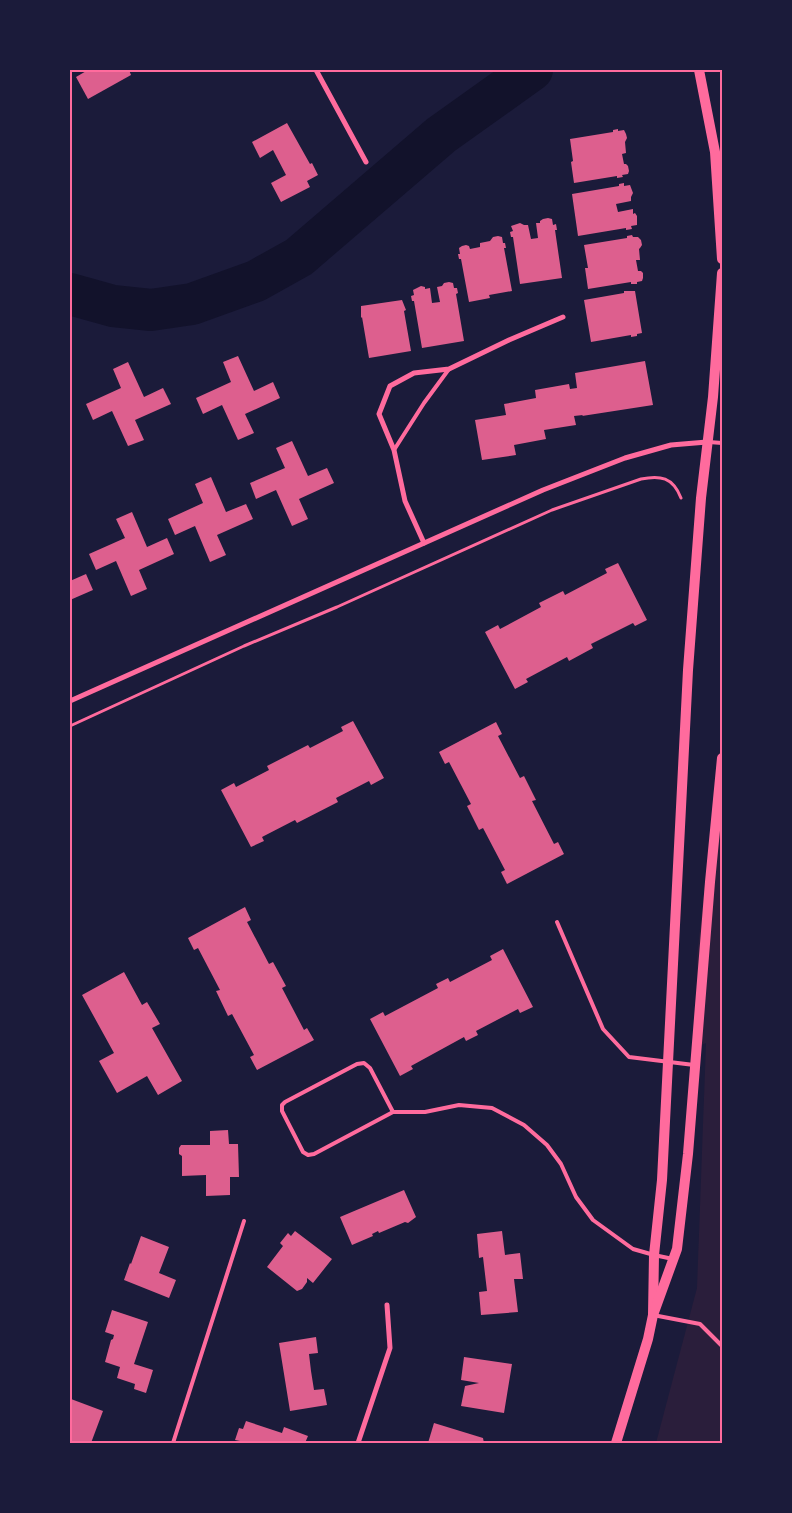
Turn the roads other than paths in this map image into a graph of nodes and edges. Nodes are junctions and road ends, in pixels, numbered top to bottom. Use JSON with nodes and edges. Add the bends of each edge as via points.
{"nodes":[{"id":1,"x":316,"y":70,"type":"edge"},
{"id":2,"x":699,"y":70,"type":"edge"},
{"id":3,"x":366,"y":162,"type":"dead end"},
{"id":4,"x":722,"y":259,"type":"edge"},
{"id":5,"x":722,"y":273,"type":"edge"},
{"id":6,"x":563,"y":317,"type":"dead end"},
{"id":7,"x":449,"y":370,"type":"junction"},
{"id":8,"x":707,"y":442,"type":"junction"},
{"id":9,"x":722,"y":443,"type":"edge"},
{"id":10,"x":394,"y":450,"type":"junction"},
{"id":11,"x":424,"y":543,"type":"junction"},
{"id":12,"x":70,"y":701,"type":"edge"},
{"id":13,"x":722,"y":758,"type":"edge"},
{"id":14,"x":557,"y":922,"type":"dead end"},
{"id":15,"x":668,"y":1063,"type":"junction"},
{"id":16,"x":696,"y":1065,"type":"junction"},
{"id":17,"x":394,"y":1112,"type":"junction"},
{"id":18,"x":244,"y":1221,"type":"dead end"},
{"id":19,"x":654,"y":1256,"type":"junction"},
{"id":20,"x":674,"y":1259,"type":"junction"},
{"id":21,"x":387,"y":1305,"type":"dead end"},
{"id":22,"x":653,"y":1315,"type":"junction"},
{"id":23,"x":722,"y":1346,"type":"edge"},
{"id":24,"x":173,"y":1443,"type":"edge"},
{"id":25,"x":358,"y":1443,"type":"edge"},
{"id":26,"x":616,"y":1443,"type":"edge"}],
"edges":[{"from":1,"to":3,"type":"street"},
{"from":2,"to":4,"type":"main road","via":[[715,152]]},
{"from":5,"to":8,"type":"main road"},
{"from":6,"to":7,"type":"street"},
{"from":7,"to":10,"type":"lane"},
{"from":7,"to":10,"type":"street","via":[[414,373],[390,386],[379,414]]},
{"from":8,"to":9,"type":"lane"},
{"from":8,"to":11,"type":"street","via":[[671,444],[625,458]]},
{"from":8,"to":15,"type":"main road","via":[[688,670]]},
{"from":10,"to":11,"type":"street","via":[[406,501]]},
{"from":11,"to":12,"type":"street"},
{"from":13,"to":16,"type":"main road"},
{"from":14,"to":15,"type":"lane","via":[[603,1029],[629,1057]]},
{"from":15,"to":16,"type":"lane"},
{"from":15,"to":19,"type":"main road"},
{"from":16,"to":20,"type":"main road"},
{"from":17,"to":17,"type":"lane","via":[[370,1068],[364,1063],[282,1105],[290,1128],[308,1155]]},
{"from":17,"to":19,"type":"lane","via":[[425,1112],[459,1105],[492,1108],[524,1125],[547,1145],[593,1220],[633,1249]]},
{"from":18,"to":24,"type":"lane"},
{"from":19,"to":20,"type":"lane"},
{"from":19,"to":22,"type":"main road"},
{"from":20,"to":22,"type":"main road"},
{"from":21,"to":25,"type":"street","via":[[390,1348]]},
{"from":22,"to":23,"type":"lane","via":[[700,1324]]},
{"from":22,"to":26,"type":"main road"}]}
